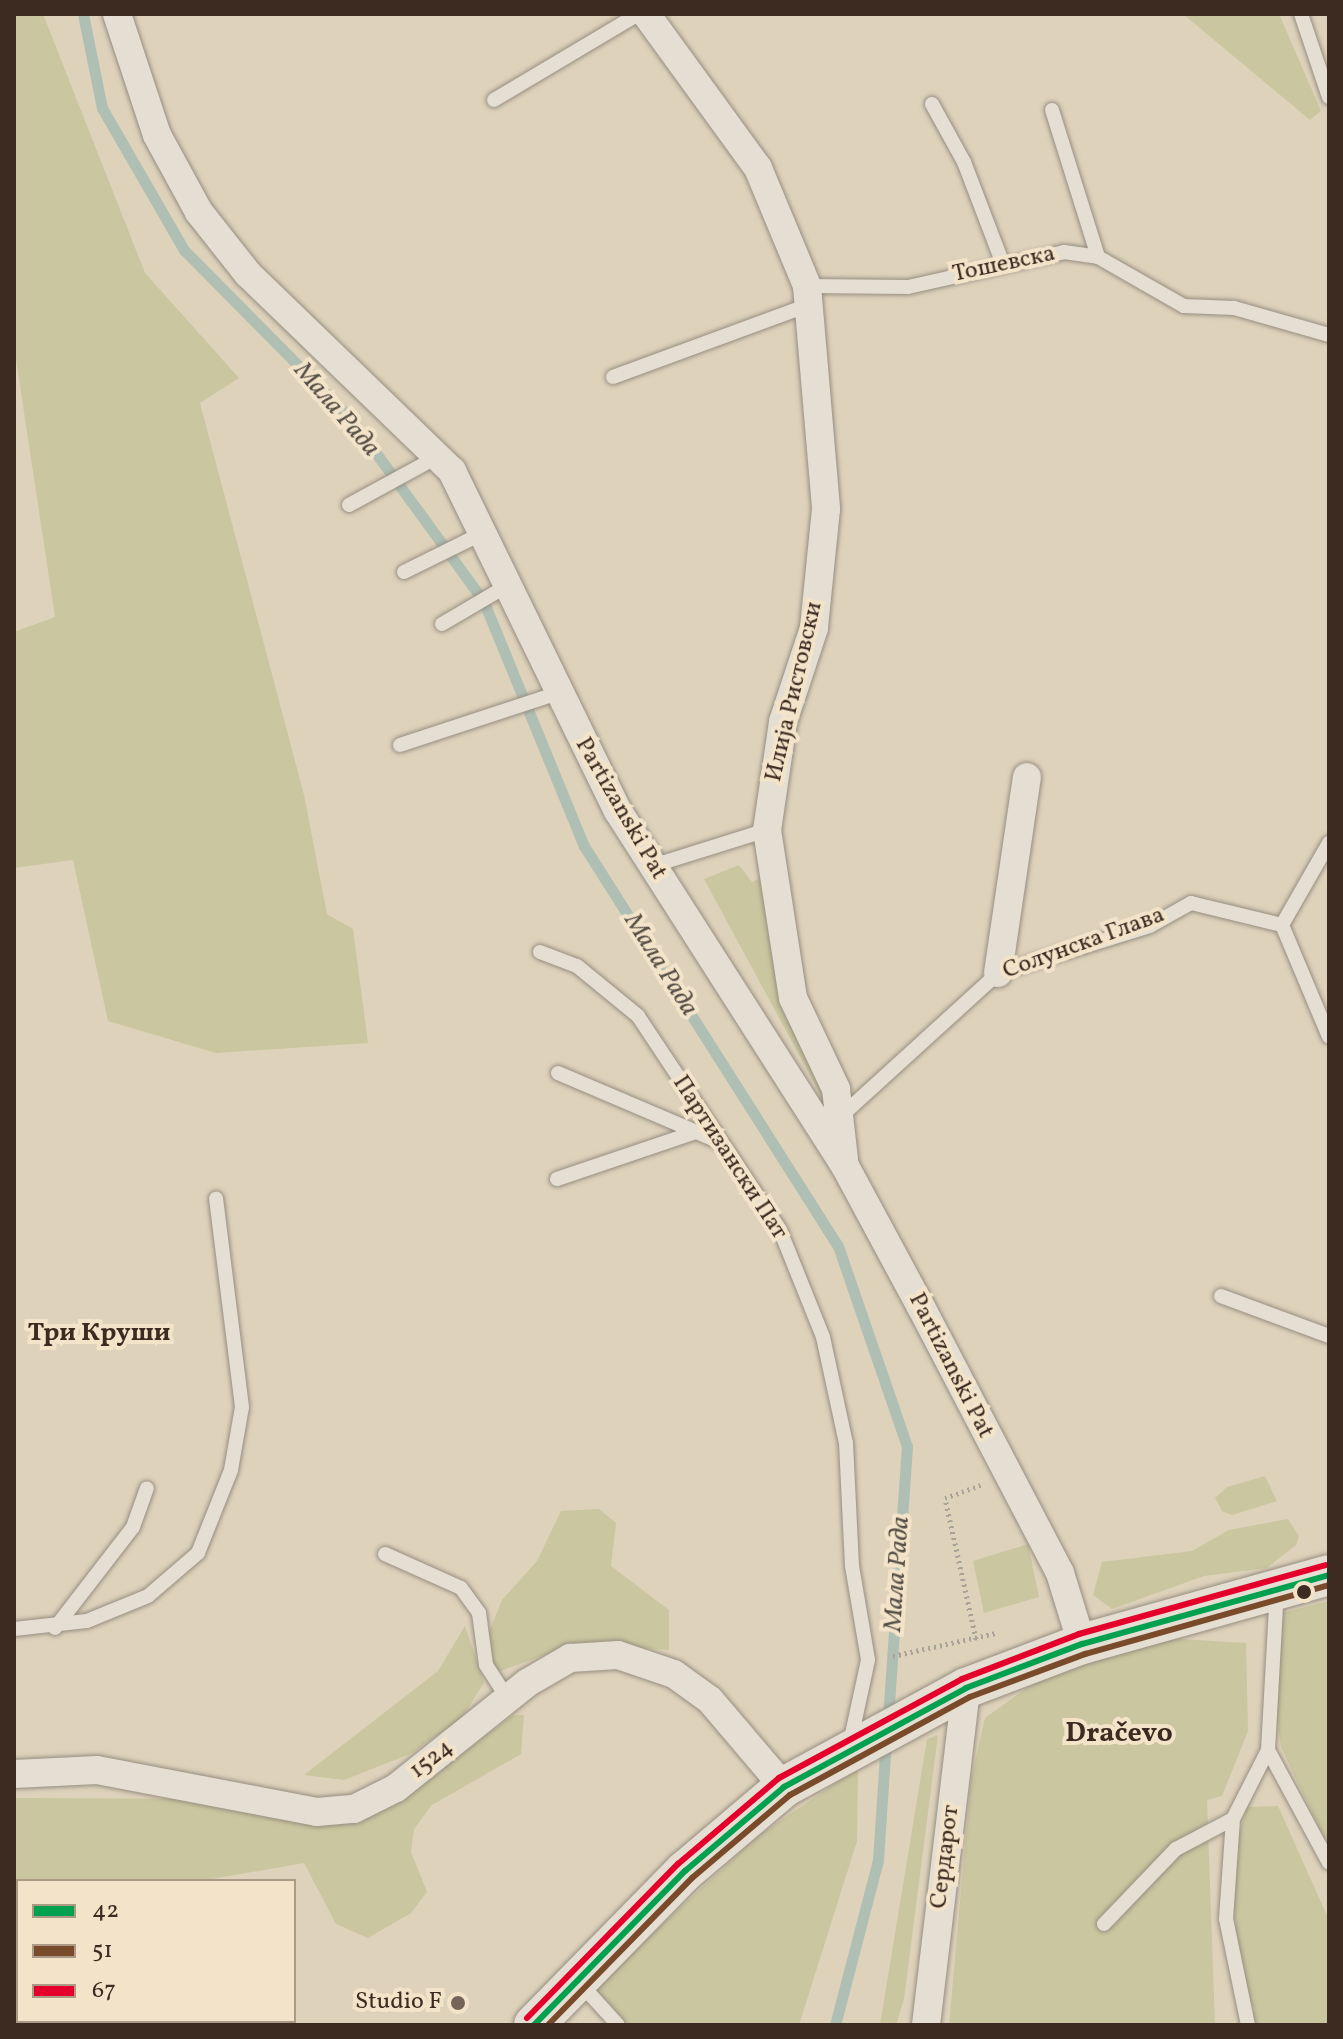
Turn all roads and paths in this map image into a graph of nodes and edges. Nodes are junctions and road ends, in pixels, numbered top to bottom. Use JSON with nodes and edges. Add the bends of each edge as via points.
{"nodes":[{"id":1,"x":117,"y":14,"type":"edge"},
{"id":2,"x":638,"y":14,"type":"edge"},
{"id":3,"x":646,"y":14,"type":"edge"},
{"id":4,"x":1301,"y":14,"type":"edge"},
{"id":5,"x":1329,"y":97,"type":"edge"},
{"id":6,"x":494,"y":100,"type":"dead end"},
{"id":7,"x":932,"y":104,"type":"dead end"},
{"id":8,"x":1052,"y":110,"type":"dead end"},
{"id":9,"x":1098,"y":257,"type":"junction"},
{"id":10,"x":1003,"y":264,"type":"junction"},
{"id":11,"x":808,"y":296,"type":"junction"},
{"id":12,"x":1329,"y":335,"type":"edge"},
{"id":13,"x":613,"y":377,"type":"dead end"},
{"id":14,"x":440,"y":455,"type":"junction"},
{"id":15,"x":349,"y":505,"type":"dead end"},
{"id":16,"x":470,"y":539,"type":"junction"},
{"id":17,"x":404,"y":572,"type":"dead end"},
{"id":18,"x":500,"y":590,"type":"junction"},
{"id":19,"x":442,"y":624,"type":"dead end"},
{"id":20,"x":548,"y":697,"type":"junction"},
{"id":21,"x":400,"y":745,"type":"dead end"},
{"id":22,"x":1027,"y":777,"type":"dead end"},
{"id":23,"x":767,"y":830,"type":"junction"},
{"id":24,"x":1329,"y":843,"type":"edge"},
{"id":25,"x":652,"y":866,"type":"junction"},
{"id":26,"x":1282,"y":925,"type":"junction"},
{"id":27,"x":540,"y":952,"type":"dead end"},
{"id":28,"x":998,"y":973,"type":"junction"},
{"id":29,"x":1329,"y":1037,"type":"edge"},
{"id":30,"x":558,"y":1073,"type":"dead end"},
{"id":31,"x":840,"y":1117,"type":"junction"},
{"id":32,"x":696,"y":1132,"type":"junction"},
{"id":33,"x":720,"y":1143,"type":"junction"},
{"id":34,"x":845,"y":1166,"type":"junction"},
{"id":35,"x":557,"y":1179,"type":"dead end"},
{"id":36,"x":216,"y":1199,"type":"dead end"},
{"id":37,"x":1221,"y":1296,"type":"dead end"},
{"id":38,"x":1329,"y":1336,"type":"edge"},
{"id":39,"x":1005,"y":1477,"type":"junction"},
{"id":40,"x":147,"y":1488,"type":"dead end"},
{"id":41,"x":385,"y":1554,"type":"dead end"},
{"id":42,"x":1327,"y":1581,"type":"edge"},
{"id":43,"x":1277,"y":1587,"type":"junction"},
{"id":44,"x":55,"y":1628,"type":"junction"},
{"id":45,"x":14,"y":1629,"type":"edge"},
{"id":46,"x":1082,"y":1644,"type":"junction"},
{"id":47,"x":868,"y":1660,"type":"junction"},
{"id":48,"x":966,"y":1688,"type":"junction"},
{"id":49,"x":508,"y":1699,"type":"junction"},
{"id":50,"x":1268,"y":1750,"type":"junction"},
{"id":51,"x":848,"y":1751,"type":"junction"},
{"id":52,"x":14,"y":1774,"type":"edge"},
{"id":53,"x":784,"y":1787,"type":"junction"},
{"id":54,"x":1233,"y":1819,"type":"junction"},
{"id":55,"x":1329,"y":1863,"type":"edge"},
{"id":56,"x":1104,"y":1924,"type":"dead end"},
{"id":57,"x":578,"y":1981,"type":"junction"},
{"id":58,"x":534,"y":2025,"type":"edge"},
{"id":59,"x":618,"y":2025,"type":"edge"},
{"id":60,"x":926,"y":2025,"type":"edge"},
{"id":61,"x":1248,"y":2025,"type":"edge"}],
"edges":[{"from":1,"to":14,"type":"street","name":"Partizanski Pat","via":[[157,135],[199,212],[248,274]]},
{"from":2,"to":6,"type":"lane"},
{"from":3,"to":11,"type":"street","name":"Илија Ристовски","via":[[758,168]]},
{"from":4,"to":5,"type":"lane"},
{"from":7,"to":10,"type":"lane","via":[[964,162]]},
{"from":8,"to":9,"type":"lane"},
{"from":9,"to":10,"type":"lane","name":"Тошевска","via":[[1064,252]]},
{"from":9,"to":12,"type":"lane","name":"Тошевска","via":[[1184,306],[1234,308]]},
{"from":10,"to":11,"type":"lane","name":"Тошевска","via":[[908,287]]},
{"from":11,"to":13,"type":"lane"},
{"from":11,"to":23,"type":"street","name":"Илија Ристовски","via":[[826,509],[814,628],[783,722]]},
{"from":14,"to":15,"type":"lane"},
{"from":14,"to":16,"type":"street","name":"Partizanski Pat"},
{"from":16,"to":17,"type":"lane"},
{"from":16,"to":18,"type":"street","name":"Partizanski Pat"},
{"from":18,"to":19,"type":"lane"},
{"from":18,"to":20,"type":"street","name":"Partizanski Pat"},
{"from":20,"to":21,"type":"lane"},
{"from":20,"to":25,"type":"street","name":"Partizanski Pat"},
{"from":22,"to":28,"type":"street"},
{"from":23,"to":25,"type":"lane"},
{"from":23,"to":31,"type":"street","name":"Илија Ристовски","via":[[793,998],[836,1089]]},
{"from":24,"to":26,"type":"lane"},
{"from":25,"to":34,"type":"street","name":"Partizanski Pat"},
{"from":26,"to":28,"type":"lane","name":"Солунска Глава","via":[[1191,903],[1150,926]]},
{"from":26,"to":29,"type":"lane"},
{"from":27,"to":33,"type":"lane","name":"Партизански Пат","via":[[577,966],[638,1016]]},
{"from":28,"to":31,"type":"lane","name":"Солунска Глава"},
{"from":30,"to":32,"type":"lane"},
{"from":31,"to":34,"type":"street","name":"Илија Ристовски"},
{"from":32,"to":33,"type":"lane"},
{"from":32,"to":35,"type":"lane"},
{"from":33,"to":47,"type":"lane","name":"Партизански Пат","via":[[780,1230],[823,1337],[846,1443],[852,1566]]},
{"from":34,"to":39,"type":"street","name":"Partizanski Pat"},
{"from":36,"to":44,"type":"lane","via":[[242,1407],[231,1470],[198,1553],[148,1596]]},
{"from":37,"to":38,"type":"lane"},
{"from":39,"to":46,"type":"street","name":"Partizanski Pat","via":[[1060,1573]]},
{"from":39,"to":47,"type":"path","via":[[945,1498],[976,1639]]},
{"from":40,"to":44,"type":"lane","via":[[133,1527]]},
{"from":41,"to":49,"type":"lane","via":[[461,1588],[479,1613],[486,1665]]},
{"from":42,"to":43,"type":"main road"},
{"from":43,"to":46,"type":"main road"},
{"from":43,"to":50,"type":"lane"},
{"from":44,"to":45,"type":"lane"},
{"from":46,"to":48,"type":"main road"},
{"from":47,"to":51,"type":"lane","name":"Партизански Пат"},
{"from":48,"to":51,"type":"main road"},
{"from":48,"to":60,"type":"street","name":"Сердарот"},
{"from":49,"to":52,"type":"street","name":"1524","via":[[396,1788],[354,1809],[317,1812],[97,1770]]},
{"from":49,"to":53,"type":"street","name":"1524","via":[[570,1658],[618,1655],[674,1674],[710,1700]]},
{"from":50,"to":54,"type":"lane"},
{"from":50,"to":55,"type":"lane"},
{"from":51,"to":53,"type":"main road"},
{"from":53,"to":57,"type":"main road","via":[[685,1871]]},
{"from":54,"to":56,"type":"lane","via":[[1176,1849]]},
{"from":54,"to":61,"type":"lane","via":[[1226,1919]]},
{"from":57,"to":58,"type":"main road"},
{"from":57,"to":59,"type":"lane"}]}
